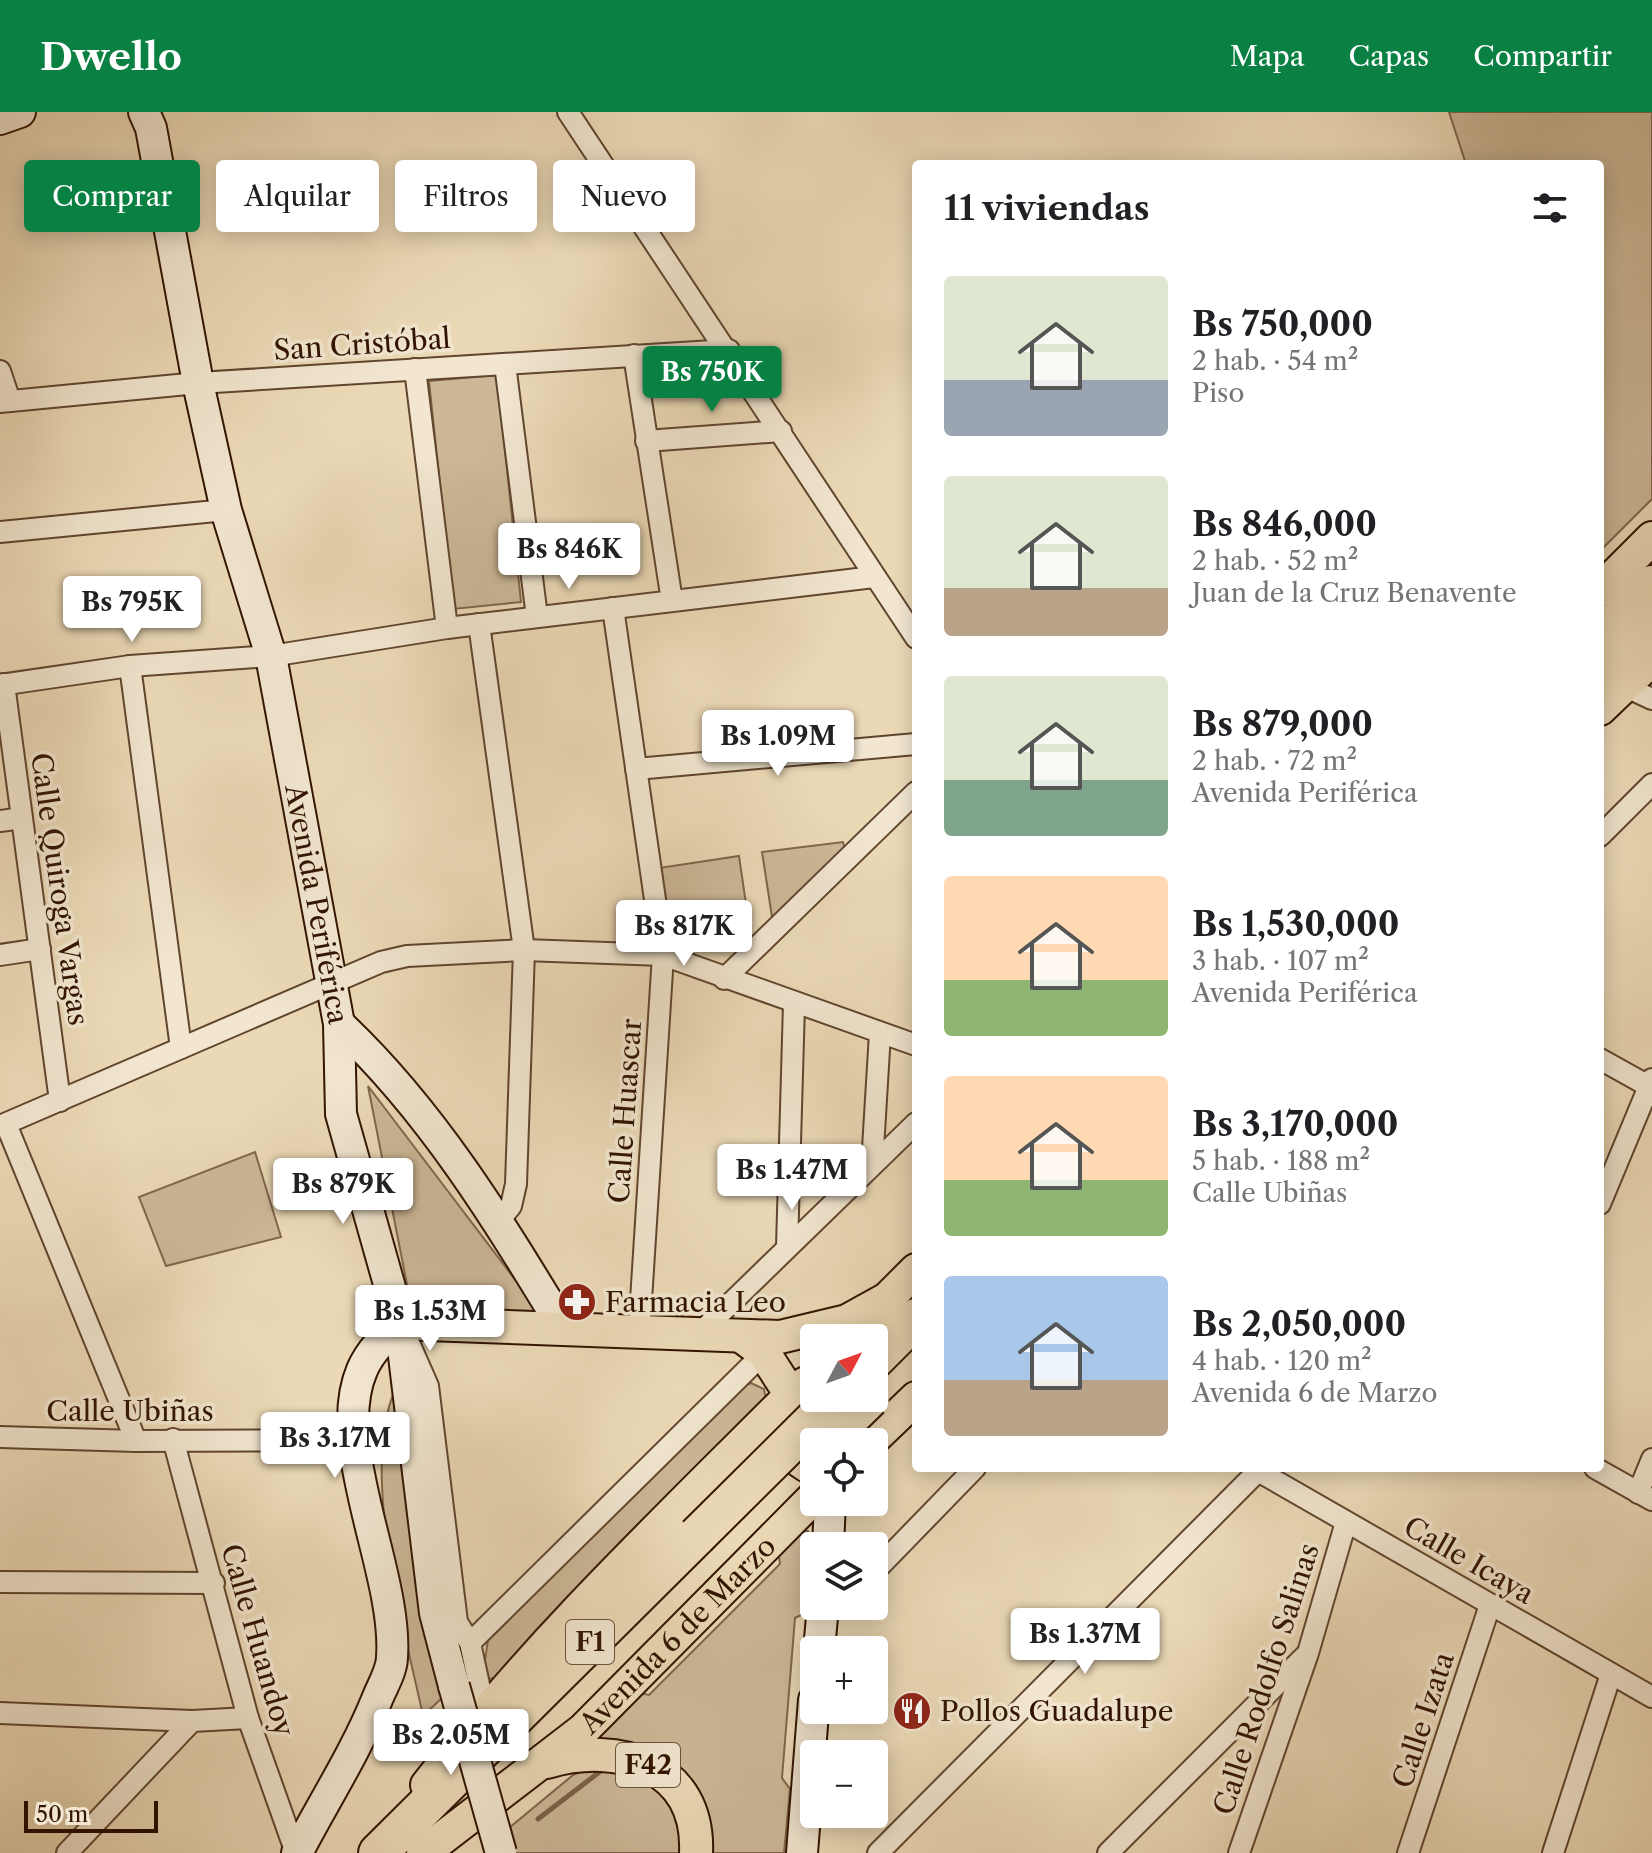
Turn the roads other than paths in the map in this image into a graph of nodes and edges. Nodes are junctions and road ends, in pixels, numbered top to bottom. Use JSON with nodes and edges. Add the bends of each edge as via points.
{"nodes":[{"id":1,"x":20,"y":112,"type":"edge"},
{"id":2,"x":568,"y":112,"type":"edge"},
{"id":3,"x":150,"y":117,"type":"edge"},
{"id":4,"x":0,"y":119,"type":"edge"},
{"id":5,"x":729,"y":350,"type":"junction"},
{"id":6,"x":634,"y":355,"type":"junction"},
{"id":7,"x":505,"y":364,"type":"junction"},
{"id":8,"x":415,"y":369,"type":"junction"},
{"id":9,"x":0,"y":371,"type":"edge"},
{"id":10,"x":198,"y":383,"type":"junction"},
{"id":11,"x":5,"y":401,"type":"edge"},
{"id":12,"x":781,"y":431,"type":"junction"},
{"id":13,"x":646,"y":441,"type":"junction"},
{"id":14,"x":226,"y":510,"type":"junction"},
{"id":15,"x":0,"y":532,"type":"edge"},
{"id":16,"x":1652,"y":538,"type":"edge"},
{"id":17,"x":874,"y":577,"type":"junction"},
{"id":18,"x":1652,"y":585,"type":"edge"},
{"id":19,"x":1604,"y":586,"type":"edge"},
{"id":20,"x":672,"y":601,"type":"junction"},
{"id":21,"x":613,"y":608,"type":"junction"},
{"id":22,"x":537,"y":617,"type":"junction"},
{"id":23,"x":1652,"y":618,"type":"edge"},
{"id":24,"x":479,"y":624,"type":"junction"},
{"id":25,"x":447,"y":628,"type":"junction"},
{"id":26,"x":912,"y":632,"type":"edge"},
{"id":27,"x":1604,"y":633,"type":"edge"},
{"id":28,"x":271,"y":656,"type":"junction"},
{"id":29,"x":1652,"y":659,"type":"edge"},
{"id":30,"x":130,"y":666,"type":"junction"},
{"id":31,"x":2,"y":684,"type":"edge"},
{"id":32,"x":1625,"y":685,"type":"edge"},
{"id":33,"x":1604,"y":705,"type":"edge"},
{"id":34,"x":912,"y":744,"type":"edge"},
{"id":35,"x":636,"y":769,"type":"junction"},
{"id":36,"x":1652,"y":784,"type":"edge"},
{"id":37,"x":912,"y":796,"type":"edge"},
{"id":38,"x":22,"y":818,"type":"junction"},
{"id":39,"x":0,"y":821,"type":"edge"},
{"id":40,"x":1604,"y":832,"type":"edge"},
{"id":41,"x":40,"y":949,"type":"junction"},
{"id":42,"x":524,"y":950,"type":"junction"},
{"id":43,"x":0,"y":955,"type":"edge"},
{"id":44,"x":663,"y":955,"type":"junction"},
{"id":45,"x":724,"y":979,"type":"junction"},
{"id":46,"x":330,"y":984,"type":"junction"},
{"id":47,"x":794,"y":1004,"type":"junction"},
{"id":48,"x":339,"y":1024,"type":"junction"},
{"id":49,"x":880,"y":1033,"type":"junction"},
{"id":50,"x":912,"y":1044,"type":"edge"},
{"id":51,"x":181,"y":1048,"type":"junction"},
{"id":52,"x":1604,"y":1061,"type":"edge"},
{"id":53,"x":1651,"y":1085,"type":"edge"},
{"id":54,"x":60,"y":1101,"type":"junction"},
{"id":55,"x":3,"y":1125,"type":"edge"},
{"id":56,"x":912,"y":1127,"type":"edge"},
{"id":57,"x":872,"y":1165,"type":"junction"},
{"id":58,"x":1604,"y":1195,"type":"edge"},
{"id":59,"x":499,"y":1221,"type":"junction"},
{"id":60,"x":787,"y":1247,"type":"junction"},
{"id":61,"x":912,"y":1280,"type":"edge"},
{"id":62,"x":900,"y":1309,"type":"edge"},
{"id":63,"x":400,"y":1323,"type":"junction"},
{"id":64,"x":873,"y":1324,"type":"edge"},
{"id":65,"x":564,"y":1329,"type":"junction"},
{"id":66,"x":639,"y":1332,"type":"junction"},
{"id":67,"x":700,"y":1333,"type":"junction"},
{"id":68,"x":888,"y":1333,"type":"edge"},
{"id":69,"x":761,"y":1342,"type":"junction"},
{"id":70,"x":912,"y":1356,"type":"edge"},
{"id":71,"x":800,"y":1380,"type":"edge"},
{"id":72,"x":888,"y":1380,"type":"edge"},
{"id":73,"x":800,"y":1388,"type":"edge"},
{"id":74,"x":800,"y":1389,"type":"edge"},
{"id":75,"x":912,"y":1402,"type":"edge"},
{"id":76,"x":824,"y":1412,"type":"edge"},
{"id":77,"x":856,"y":1412,"type":"edge"},
{"id":78,"x":839,"y":1428,"type":"edge"},
{"id":79,"x":884,"y":1428,"type":"edge"},
{"id":80,"x":0,"y":1437,"type":"edge"},
{"id":81,"x":173,"y":1439,"type":"junction"},
{"id":82,"x":355,"y":1440,"type":"junction"},
{"id":83,"x":136,"y":1441,"type":"junction"},
{"id":84,"x":1652,"y":1459,"type":"edge"},
{"id":85,"x":800,"y":1460,"type":"edge"},
{"id":86,"x":800,"y":1465,"type":"edge"},
{"id":87,"x":971,"y":1472,"type":"edge"},
{"id":88,"x":1258,"y":1472,"type":"edge"},
{"id":89,"x":1263,"y":1472,"type":"edge"},
{"id":90,"x":1602,"y":1472,"type":"edge"},
{"id":91,"x":1645,"y":1497,"type":"edge"},
{"id":92,"x":800,"y":1511,"type":"edge"},
{"id":93,"x":1346,"y":1522,"type":"junction"},
{"id":94,"x":705,"y":1545,"type":"junction"},
{"id":95,"x":888,"y":1558,"type":"edge"},
{"id":96,"x":0,"y":1582,"type":"edge"},
{"id":97,"x":214,"y":1583,"type":"junction"},
{"id":98,"x":1490,"y":1605,"type":"junction"},
{"id":99,"x":470,"y":1643,"type":"junction"},
{"id":100,"x":1308,"y":1653,"type":"junction"},
{"id":101,"x":1611,"y":1674,"type":"junction"},
{"id":102,"x":1652,"y":1697,"type":"edge"},
{"id":103,"x":485,"y":1712,"type":"junction"},
{"id":104,"x":0,"y":1713,"type":"edge"},
{"id":105,"x":248,"y":1718,"type":"junction"},
{"id":106,"x":192,"y":1721,"type":"junction"},
{"id":107,"x":812,"y":1724,"type":"edge"},
{"id":108,"x":544,"y":1763,"type":"junction"},
{"id":109,"x":67,"y":1853,"type":"edge"},
{"id":110,"x":296,"y":1853,"type":"edge"},
{"id":111,"x":376,"y":1853,"type":"edge"},
{"id":112,"x":413,"y":1853,"type":"edge"},
{"id":113,"x":423,"y":1853,"type":"edge"},
{"id":114,"x":501,"y":1853,"type":"edge"},
{"id":115,"x":696,"y":1853,"type":"edge"},
{"id":116,"x":802,"y":1853,"type":"edge"},
{"id":117,"x":878,"y":1853,"type":"edge"},
{"id":118,"x":1108,"y":1853,"type":"edge"},
{"id":119,"x":1239,"y":1853,"type":"edge"},
{"id":120,"x":1408,"y":1853,"type":"edge"},
{"id":121,"x":1553,"y":1853,"type":"edge"}],
"edges":[{"from":1,"to":4,"type":"street"},
{"from":2,"to":5,"type":"street"},
{"from":3,"to":10,"type":"street","name":"Avenida Periférica"},
{"from":5,"to":6,"type":"street","name":"San Cristóbal"},
{"from":5,"to":12,"type":"street"},
{"from":6,"to":7,"type":"street","name":"San Cristóbal"},
{"from":6,"to":13,"type":"street"},
{"from":7,"to":8,"type":"street","name":"San Cristóbal"},
{"from":7,"to":22,"type":"street"},
{"from":8,"to":10,"type":"street","name":"San Cristóbal"},
{"from":8,"to":25,"type":"street"},
{"from":9,"to":11,"type":"street"},
{"from":10,"to":11,"type":"street","name":"San Cristóbal"},
{"from":10,"to":14,"type":"street","name":"Avenida Periférica"},
{"from":12,"to":13,"type":"street"},
{"from":12,"to":17,"type":"street"},
{"from":13,"to":20,"type":"street"},
{"from":14,"to":15,"type":"street"},
{"from":14,"to":28,"type":"street","name":"Avenida Periférica"},
{"from":16,"to":19,"type":"main road"},
{"from":17,"to":20,"type":"street"},
{"from":17,"to":26,"type":"street"},
{"from":18,"to":27,"type":"highway"},
{"from":20,"to":21,"type":"street"},
{"from":21,"to":22,"type":"street"},
{"from":21,"to":35,"type":"street","name":"Calle Huascar"},
{"from":22,"to":24,"type":"street"},
{"from":23,"to":32,"type":"highway"},
{"from":24,"to":25,"type":"street"},
{"from":24,"to":42,"type":"street"},
{"from":25,"to":28,"type":"street"},
{"from":28,"to":30,"type":"street"},
{"from":28,"to":46,"type":"street","name":"Avenida Periférica"},
{"from":29,"to":32,"type":"main road"},
{"from":30,"to":31,"type":"street"},
{"from":30,"to":51,"type":"street"},
{"from":31,"to":38,"type":"street","name":"Calle Quiroga Vargas"},
{"from":32,"to":33,"type":"main road"},
{"from":34,"to":35,"type":"street"},
{"from":35,"to":44,"type":"street","name":"Calle Huascar"},
{"from":36,"to":40,"type":"street"},
{"from":37,"to":45,"type":"street"},
{"from":38,"to":39,"type":"street"},
{"from":38,"to":41,"type":"street","name":"Calle Quiroga Vargas"},
{"from":41,"to":43,"type":"street"},
{"from":41,"to":54,"type":"street","name":"Calle Quiroga Vargas"},
{"from":42,"to":44,"type":"street"},
{"from":42,"to":46,"type":"street","via":[[407,956]]},
{"from":42,"to":59,"type":"street","via":[[516,1184],[511,1206]]},
{"from":44,"to":45,"type":"street"},
{"from":44,"to":66,"type":"street","name":"Calle Huascar"},
{"from":45,"to":47,"type":"street"},
{"from":46,"to":48,"type":"street","name":"Avenida Periférica"},
{"from":46,"to":51,"type":"street"},
{"from":47,"to":49,"type":"street"},
{"from":47,"to":60,"type":"street"},
{"from":48,"to":59,"type":"street","via":[[414,1105]]},
{"from":48,"to":63,"type":"street","name":"Avenida Periférica","via":[[341,1114]]},
{"from":49,"to":50,"type":"street"},
{"from":49,"to":57,"type":"street"},
{"from":51,"to":54,"type":"street"},
{"from":52,"to":53,"type":"street"},
{"from":53,"to":58,"type":"street"},
{"from":54,"to":55,"type":"street"},
{"from":55,"to":83,"type":"street"},
{"from":56,"to":57,"type":"street"},
{"from":57,"to":60,"type":"street"},
{"from":59,"to":65,"type":"street"},
{"from":60,"to":67,"type":"street"},
{"from":61,"to":62,"type":"main road"},
{"from":62,"to":64,"type":"main road"},
{"from":62,"to":68,"type":"highway"},
{"from":62,"to":69,"type":"main road"},
{"from":63,"to":65,"type":"main road"},
{"from":63,"to":82,"type":"street","via":[[379,1342],[362,1370],[355,1395]]},
{"from":63,"to":99,"type":"street","via":[[428,1386],[457,1622]]},
{"from":63,"to":114,"type":"street","name":"Avenida Periférica","bridge":true,"via":[[435,1613]]},
{"from":65,"to":66,"type":"main road"},
{"from":66,"to":67,"type":"main road"},
{"from":67,"to":69,"type":"main road"},
{"from":69,"to":71,"type":"main road"},
{"from":69,"to":99,"type":"street"},
{"from":70,"to":72,"type":"highway"},
{"from":73,"to":103,"type":"main road","name":"Avenida 6 de Marzo","via":[[580,1607]]},
{"from":74,"to":85,"type":"main road","via":[[782,1413],[782,1436]]},
{"from":75,"to":79,"type":"main road"},
{"from":76,"to":94,"type":"highway","name":"Avenida 6 de Marzo","number":"F1","bridge":true},
{"from":77,"to":78,"type":"highway","bridge":true},
{"from":80,"to":83,"type":"street","name":"Calle Ubiñas"},
{"from":81,"to":82,"type":"street","name":"Calle Ubiñas"},
{"from":81,"to":83,"type":"street","name":"Calle Ubiñas"},
{"from":81,"to":97,"type":"street","name":"Calle Huandoy"},
{"from":82,"to":110,"type":"street","via":[[392,1627],[392,1661],[360,1742]]},
{"from":84,"to":91,"type":"street"},
{"from":86,"to":94,"type":"highway","name":"Avenida 6 de Marzo","number":"F1"},
{"from":87,"to":95,"type":"street"},
{"from":88,"to":117,"type":"street"},
{"from":89,"to":93,"type":"street","name":"Calle Icaya"},
{"from":90,"to":91,"type":"street"},
{"from":92,"to":108,"type":"main road","name":"Avenida 6 de Marzo"},
{"from":93,"to":98,"type":"street","name":"Calle Icaya"},
{"from":93,"to":100,"type":"street","name":"Calle Rodolfo Salinas"},
{"from":94,"to":111,"type":"highway","name":"Avenida 6 de Marzo","number":"F1"},
{"from":94,"to":112,"type":"highway","name":"Avenida 6 de Marzo","number":"F1"},
{"from":96,"to":97,"type":"street"},
{"from":97,"to":105,"type":"street","name":"Calle Huandoy"},
{"from":98,"to":101,"type":"street","name":"Calle Icaya"},
{"from":98,"to":120,"type":"street","name":"Calle Izata"},
{"from":99,"to":103,"type":"street"},
{"from":100,"to":118,"type":"street"},
{"from":100,"to":119,"type":"street","name":"Calle Rodolfo Salinas"},
{"from":101,"to":102,"type":"street","name":"Calle Icaya"},
{"from":101,"to":121,"type":"street"},
{"from":103,"to":111,"type":"main road","name":"Avenida 6 de Marzo"},
{"from":104,"to":106,"type":"street"},
{"from":105,"to":106,"type":"street"},
{"from":105,"to":110,"type":"street","name":"Calle Huandoy"},
{"from":106,"to":109,"type":"street"},
{"from":107,"to":116,"type":"street"},
{"from":108,"to":113,"type":"main road","name":"Avenida 6 de Marzo"},
{"from":108,"to":115,"type":"main road","number":"F42","via":[[596,1753],[640,1761],[660,1772],[688,1806]]}]}
